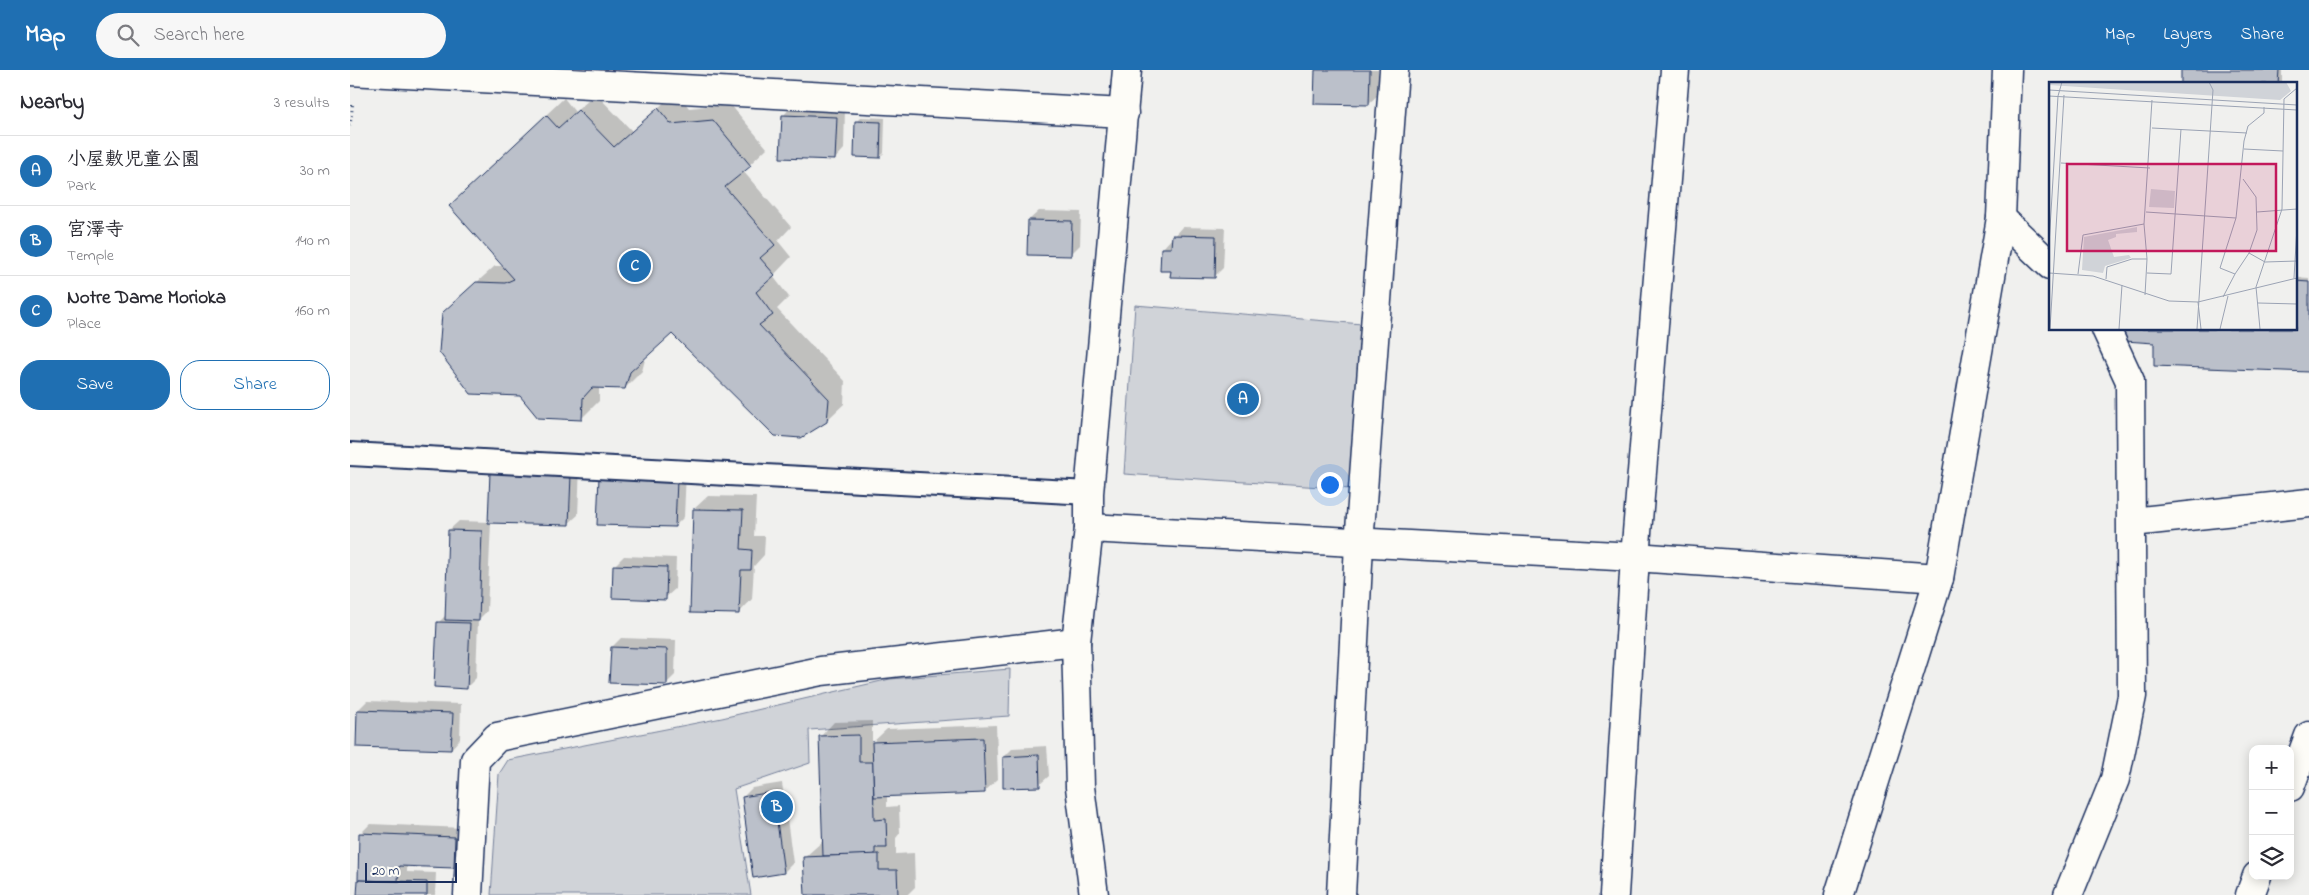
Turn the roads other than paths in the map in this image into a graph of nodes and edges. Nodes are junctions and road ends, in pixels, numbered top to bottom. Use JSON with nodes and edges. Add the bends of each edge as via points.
{"nodes":[{"id":1,"x":1127,"y":70,"type":"edge"},
{"id":2,"x":1394,"y":70,"type":"edge"},
{"id":3,"x":1675,"y":70,"type":"edge"},
{"id":4,"x":2007,"y":70,"type":"edge"},
{"id":5,"x":350,"y":71,"type":"edge"},
{"id":6,"x":1124,"y":113,"type":"junction"},
{"id":7,"x":2000,"y":218,"type":"junction"},
{"id":8,"x":2049,"y":264,"type":"edge"},
{"id":9,"x":2106,"y":330,"type":"edge"},
{"id":10,"x":350,"y":454,"type":"edge"},
{"id":11,"x":1089,"y":493,"type":"junction"},
{"id":12,"x":2309,"y":503,"type":"edge"},
{"id":13,"x":2132,"y":522,"type":"junction"},
{"id":14,"x":1089,"y":528,"type":"junction"},
{"id":15,"x":1359,"y":544,"type":"junction"},
{"id":16,"x":1634,"y":557,"type":"junction"},
{"id":17,"x":1939,"y":578,"type":"junction"},
{"id":18,"x":1076,"y":642,"type":"junction"},
{"id":19,"x":2309,"y":736,"type":"edge"},
{"id":20,"x":2294,"y":776,"type":"edge"},
{"id":21,"x":2256,"y":880,"type":"edge"},
{"id":22,"x":468,"y":895,"type":"edge"},
{"id":23,"x":1094,"y":895,"type":"edge"},
{"id":24,"x":1341,"y":895,"type":"edge"},
{"id":25,"x":1614,"y":895,"type":"edge"},
{"id":26,"x":1839,"y":895,"type":"edge"},
{"id":27,"x":2068,"y":895,"type":"edge"},
{"id":28,"x":2250,"y":895,"type":"edge"}],
"edges":[{"from":1,"to":6,"type":"street"},
{"from":2,"to":15,"type":"street"},
{"from":3,"to":16,"type":"street"},
{"from":4,"to":7,"type":"street"},
{"from":5,"to":6,"type":"street"},
{"from":6,"to":11,"type":"street"},
{"from":7,"to":8,"type":"street"},
{"from":7,"to":17,"type":"street"},
{"from":9,"to":13,"type":"street","via":[[2130,381]]},
{"from":10,"to":11,"type":"street"},
{"from":11,"to":14,"type":"street"},
{"from":12,"to":13,"type":"street"},
{"from":13,"to":27,"type":"street","via":[[2132,696],[2115,779]]},
{"from":14,"to":15,"type":"street"},
{"from":14,"to":18,"type":"street"},
{"from":15,"to":16,"type":"street"},
{"from":15,"to":24,"type":"street"},
{"from":16,"to":17,"type":"street"},
{"from":16,"to":25,"type":"street"},
{"from":17,"to":26,"type":"street"},
{"from":18,"to":22,"type":"street","via":[[822,671],[496,737],[475,760]]},
{"from":18,"to":23,"type":"street","via":[[1080,787]]},
{"from":19,"to":20,"type":"street"},
{"from":21,"to":28,"type":"street"}]}
